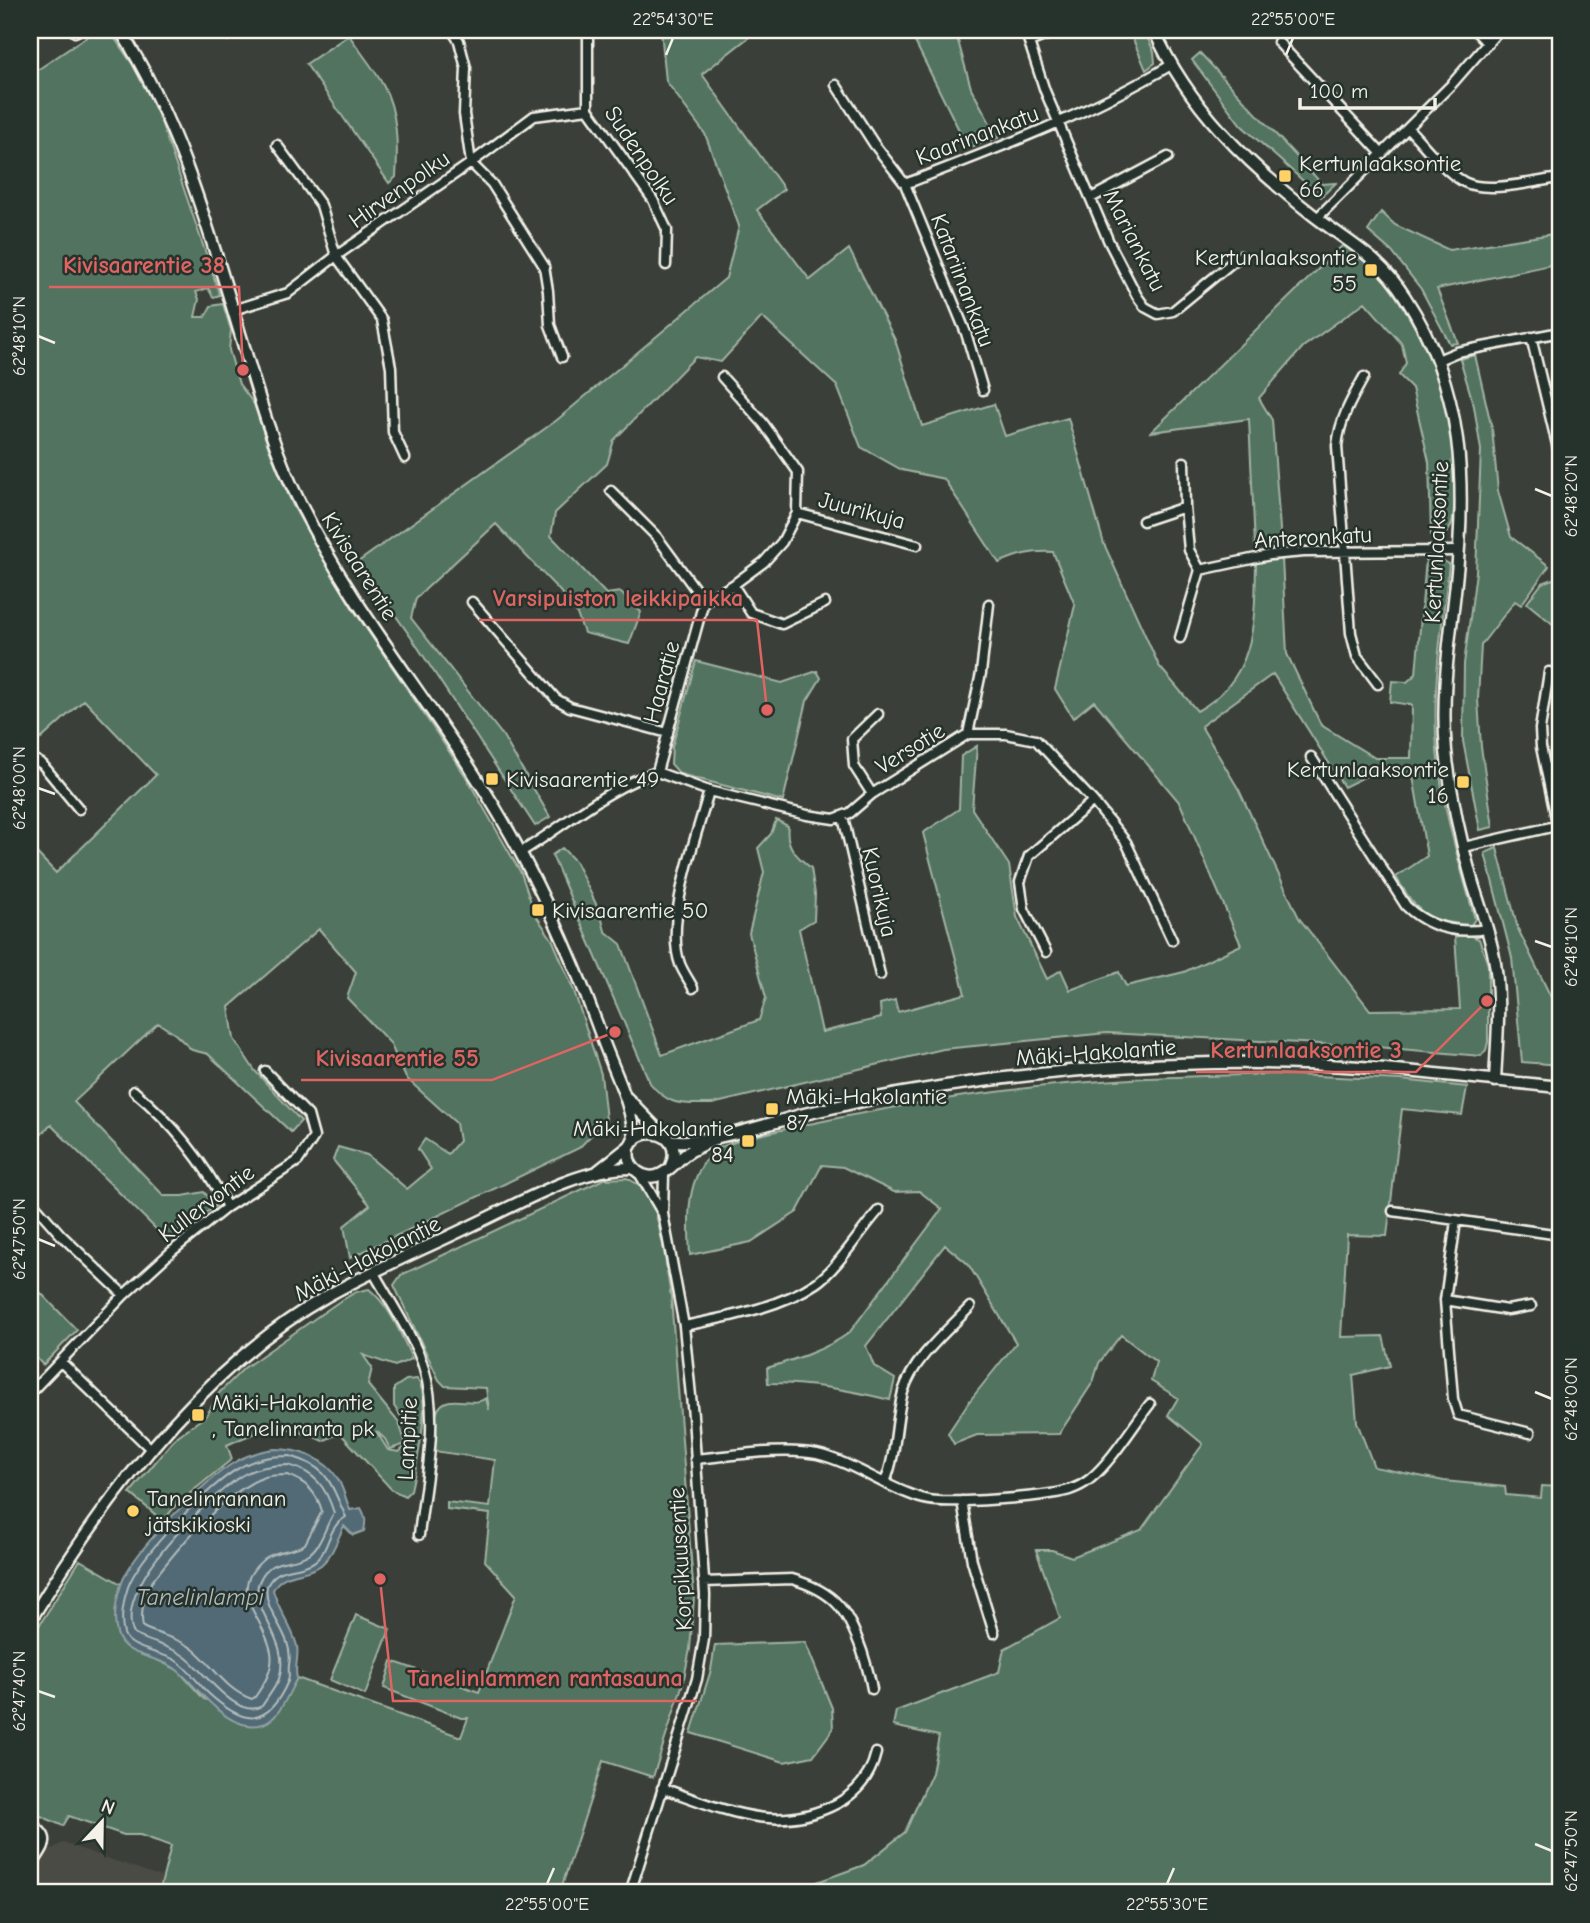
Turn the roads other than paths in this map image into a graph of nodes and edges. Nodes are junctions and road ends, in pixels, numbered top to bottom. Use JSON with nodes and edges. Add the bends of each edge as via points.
{"nodes":[{"id":1,"x":120,"y":30,"type":"edge"},
{"id":2,"x":452,"y":30,"type":"edge"},
{"id":3,"x":588,"y":30,"type":"edge"},
{"id":4,"x":1026,"y":30,"type":"edge"},
{"id":5,"x":1059,"y":30,"type":"edge"},
{"id":6,"x":1154,"y":30,"type":"edge"},
{"id":7,"x":1475,"y":30,"type":"edge"},
{"id":8,"x":1499,"y":30,"type":"edge"},
{"id":9,"x":1029,"y":42,"type":"junction"},
{"id":10,"x":1278,"y":42,"type":"dead end"},
{"id":11,"x":1488,"y":44,"type":"junction"},
{"id":12,"x":1171,"y":65,"type":"junction"},
{"id":13,"x":836,"y":85,"type":"dead end"},
{"id":14,"x":588,"y":108,"type":"junction"},
{"id":15,"x":1060,"y":124,"type":"junction"},
{"id":16,"x":1409,"y":129,"type":"junction"},
{"id":17,"x":277,"y":145,"type":"dead end"},
{"id":18,"x":1382,"y":154,"type":"junction"},
{"id":19,"x":1168,"y":157,"type":"dead end"},
{"id":20,"x":471,"y":163,"type":"junction"},
{"id":21,"x":1560,"y":178,"type":"edge"},
{"id":22,"x":905,"y":184,"type":"junction"},
{"id":23,"x":1091,"y":198,"type":"junction"},
{"id":24,"x":1317,"y":218,"type":"junction"},
{"id":25,"x":336,"y":256,"type":"junction"},
{"id":26,"x":1240,"y":256,"type":"dead end"},
{"id":27,"x":666,"y":265,"type":"dead end"},
{"id":28,"x":233,"y":310,"type":"junction"},
{"id":29,"x":1560,"y":332,"type":"edge"},
{"id":30,"x":1531,"y":337,"type":"junction"},
{"id":31,"x":562,"y":357,"type":"dead end"},
{"id":32,"x":1438,"y":360,"type":"junction"},
{"id":33,"x":722,"y":377,"type":"dead end"},
{"id":34,"x":1364,"y":377,"type":"dead end"},
{"id":35,"x":983,"y":390,"type":"dead end"},
{"id":36,"x":1560,"y":457,"type":"edge"},
{"id":37,"x":405,"y":458,"type":"dead end"},
{"id":38,"x":1184,"y":462,"type":"dead end"},
{"id":39,"x":611,"y":491,"type":"dead end"},
{"id":40,"x":1185,"y":506,"type":"junction"},
{"id":41,"x":797,"y":513,"type":"junction"},
{"id":42,"x":1143,"y":520,"type":"dead end"},
{"id":43,"x":917,"y":545,"type":"dead end"},
{"id":44,"x":1458,"y":551,"type":"junction"},
{"id":45,"x":1344,"y":552,"type":"junction"},
{"id":46,"x":1200,"y":570,"type":"junction"},
{"id":47,"x":733,"y":586,"type":"junction"},
{"id":48,"x":704,"y":601,"type":"junction"},
{"id":49,"x":472,"y":602,"type":"dead end"},
{"id":50,"x":825,"y":603,"type":"dead end"},
{"id":51,"x":989,"y":604,"type":"dead end"},
{"id":52,"x":1180,"y":638,"type":"dead end"},
{"id":53,"x":1549,"y":672,"type":"dead end"},
{"id":54,"x":1378,"y":684,"type":"dead end"},
{"id":55,"x":878,"y":714,"type":"dead end"},
{"id":56,"x":668,"y":733,"type":"junction"},
{"id":57,"x":968,"y":734,"type":"junction"},
{"id":58,"x":30,"y":757,"type":"edge"},
{"id":59,"x":1311,"y":757,"type":"dead end"},
{"id":60,"x":657,"y":772,"type":"junction"},
{"id":61,"x":709,"y":791,"type":"junction"},
{"id":62,"x":872,"y":794,"type":"junction"},
{"id":63,"x":1093,"y":801,"type":"junction"},
{"id":64,"x":79,"y":809,"type":"dead end"},
{"id":65,"x":843,"y":817,"type":"junction"},
{"id":66,"x":1559,"y":826,"type":"edge"},
{"id":67,"x":1560,"y":837,"type":"edge"},
{"id":68,"x":1464,"y":847,"type":"junction"},
{"id":69,"x":521,"y":852,"type":"junction"},
{"id":70,"x":1487,"y":929,"type":"junction"},
{"id":71,"x":1172,"y":940,"type":"dead end"},
{"id":72,"x":1046,"y":952,"type":"dead end"},
{"id":73,"x":880,"y":975,"type":"dead end"},
{"id":74,"x":693,"y":988,"type":"dead end"},
{"id":75,"x":265,"y":1071,"type":"dead end"},
{"id":76,"x":1495,"y":1081,"type":"junction"},
{"id":77,"x":1560,"y":1087,"type":"edge"},
{"id":78,"x":134,"y":1091,"type":"dead end"},
{"id":79,"x":625,"y":1096,"type":"junction"},
{"id":80,"x":724,"y":1135,"type":"junction"},
{"id":81,"x":666,"y":1138,"type":"junction"},
{"id":82,"x":632,"y":1143,"type":"junction"},
{"id":83,"x":667,"y":1170,"type":"junction"},
{"id":84,"x":597,"y":1171,"type":"junction"},
{"id":85,"x":636,"y":1171,"type":"junction"},
{"id":86,"x":32,"y":1202,"type":"dead end"},
{"id":87,"x":227,"y":1207,"type":"junction"},
{"id":88,"x":879,"y":1210,"type":"dead end"},
{"id":89,"x":1393,"y":1211,"type":"dead end"},
{"id":90,"x":663,"y":1214,"type":"junction"},
{"id":91,"x":1456,"y":1220,"type":"junction"},
{"id":92,"x":1560,"y":1235,"type":"edge"},
{"id":93,"x":374,"y":1273,"type":"junction"},
{"id":94,"x":124,"y":1295,"type":"junction"},
{"id":95,"x":1445,"y":1300,"type":"junction"},
{"id":96,"x":1531,"y":1306,"type":"dead end"},
{"id":97,"x":970,"y":1307,"type":"dead end"},
{"id":98,"x":684,"y":1326,"type":"junction"},
{"id":99,"x":61,"y":1362,"type":"junction"},
{"id":100,"x":30,"y":1393,"type":"edge"},
{"id":101,"x":1150,"y":1404,"type":"dead end"},
{"id":102,"x":1530,"y":1433,"type":"dead end"},
{"id":103,"x":152,"y":1450,"type":"junction"},
{"id":104,"x":695,"y":1459,"type":"junction"},
{"id":105,"x":885,"y":1482,"type":"junction"},
{"id":106,"x":962,"y":1501,"type":"junction"},
{"id":107,"x":419,"y":1535,"type":"dead end"},
{"id":108,"x":704,"y":1582,"type":"junction"},
{"id":109,"x":30,"y":1621,"type":"edge"},
{"id":110,"x":993,"y":1633,"type":"dead end"},
{"id":111,"x":872,"y":1689,"type":"dead end"},
{"id":112,"x":876,"y":1753,"type":"dead end"},
{"id":113,"x":662,"y":1788,"type":"junction"},
{"id":114,"x":30,"y":1824,"type":"edge"},
{"id":115,"x":33,"y":1864,"type":"dead end"},
{"id":116,"x":630,"y":1893,"type":"edge"}],
"edges":[{"from":1,"to":28,"type":"street","name":"Kivisaarentie","via":[[165,109]]},
{"from":2,"to":20,"type":"street","via":[[466,68],[464,114]]},
{"from":3,"to":14,"type":"street"},
{"from":4,"to":9,"type":"street","name":"Mariankatu"},
{"from":5,"to":9,"type":"street"},
{"from":6,"to":12,"type":"street","name":"Kertunlaaksontie"},
{"from":7,"to":11,"type":"street"},
{"from":8,"to":11,"type":"street"},
{"from":9,"to":15,"type":"street","name":"Mariankatu"},
{"from":10,"to":18,"type":"street"},
{"from":11,"to":16,"type":"street"},
{"from":12,"to":15,"type":"street","name":"Kaarinankatu"},
{"from":12,"to":24,"type":"street","name":"Kertunlaaksontie","via":[[1223,136]]},
{"from":13,"to":22,"type":"street","name":"Kaarinankatu"},
{"from":14,"to":20,"type":"street","name":"Hirvenpolku","via":[[534,116]]},
{"from":14,"to":27,"type":"street","name":"Sudenpolku","via":[[653,200],[667,230]]},
{"from":15,"to":22,"type":"street","name":"Kaarinankatu"},
{"from":15,"to":23,"type":"street","name":"Mariankatu"},
{"from":16,"to":18,"type":"street"},
{"from":16,"to":21,"type":"street","via":[[1449,171],[1476,186]]},
{"from":17,"to":25,"type":"street","via":[[321,205]]},
{"from":18,"to":24,"type":"street"},
{"from":19,"to":23,"type":"street"},
{"from":20,"to":25,"type":"street","name":"Hirvenpolku"},
{"from":20,"to":31,"type":"street","via":[[492,184],[544,266],[550,325]]},
{"from":22,"to":35,"type":"street","name":"Katariinankatu","via":[[966,333]]},
{"from":23,"to":26,"type":"street","name":"Mariankatu","via":[[1137,296],[1158,314],[1173,311]]},
{"from":24,"to":32,"type":"street","name":"Kertunlaaksontie","via":[[1388,272]]},
{"from":25,"to":28,"type":"street","name":"Hirvenpolku","via":[[288,293]]},
{"from":25,"to":37,"type":"street","via":[[382,320],[391,367],[393,432]]},
{"from":28,"to":69,"type":"street","name":"Kivisaarentie","via":[[275,443],[314,531]]},
{"from":29,"to":30,"type":"street"},
{"from":30,"to":32,"type":"street"},
{"from":30,"to":36,"type":"street"},
{"from":32,"to":44,"type":"street","name":"Kertunlaaksontie","via":[[1459,442]]},
{"from":33,"to":41,"type":"street","via":[[798,472]]},
{"from":34,"to":45,"type":"street","via":[[1339,428]]},
{"from":38,"to":40,"type":"street"},
{"from":39,"to":48,"type":"street","via":[[657,537]]},
{"from":40,"to":42,"type":"street"},
{"from":40,"to":46,"type":"street","via":[[1189,550]]},
{"from":41,"to":43,"type":"street","name":"Juurikuja"},
{"from":41,"to":47,"type":"street","via":[[782,542]]},
{"from":44,"to":45,"type":"street","name":"Anteronkatu"},
{"from":44,"to":68,"type":"street","name":"Kertunlaaksontie","via":[[1444,726],[1451,793]]},
{"from":45,"to":46,"type":"street","name":"Anteronkatu","via":[[1270,555]]},
{"from":45,"to":54,"type":"street","via":[[1351,633],[1357,656]]},
{"from":46,"to":52,"type":"street"},
{"from":47,"to":48,"type":"street"},
{"from":47,"to":50,"type":"street","via":[[751,613],[782,624]]},
{"from":48,"to":56,"type":"street","name":"Haaratie"},
{"from":49,"to":56,"type":"street","via":[[556,699],[570,707]]},
{"from":51,"to":57,"type":"street"},
{"from":53,"to":66,"type":"street","via":[[1541,747]]},
{"from":55,"to":62,"type":"street","via":[[852,739],[854,766]]},
{"from":56,"to":60,"type":"street","name":"Haaratie"},
{"from":57,"to":62,"type":"street","name":"Versotie"},
{"from":57,"to":63,"type":"street","name":"Versotie","via":[[1036,740]]},
{"from":58,"to":64,"type":"street","via":[[42,764]]},
{"from":59,"to":70,"type":"street","via":[[1406,906],[1436,926],[1458,931]]},
{"from":60,"to":61,"type":"street"},
{"from":60,"to":69,"type":"street","via":[[622,786]]},
{"from":61,"to":65,"type":"street","via":[[807,815]]},
{"from":61,"to":74,"type":"street","via":[[676,914],[680,964]]},
{"from":62,"to":65,"type":"street","name":"Versotie"},
{"from":63,"to":71,"type":"street","name":"Versotie","via":[[1126,842]]},
{"from":63,"to":72,"type":"street","via":[[1029,856],[1020,881],[1024,909]]},
{"from":65,"to":73,"type":"street","name":"Kuorikuja"},
{"from":66,"to":67,"type":"street"},
{"from":66,"to":68,"type":"street"},
{"from":68,"to":70,"type":"street","name":"Kertunlaaksontie"},
{"from":69,"to":79,"type":"street","name":"Kivisaarentie","via":[[566,945]]},
{"from":70,"to":76,"type":"street","name":"Kertunlaaksontie","via":[[1498,987]]},
{"from":75,"to":87,"type":"street","name":"Kullervontie","via":[[308,1115],[314,1137],[298,1161]]},
{"from":76,"to":77,"type":"street","name":"Mäki-Hakolantie"},
{"from":76,"to":80,"type":"street","name":"Mäki-Hakolantie","via":[[1293,1064],[1087,1070],[906,1093]]},
{"from":78,"to":87,"type":"street","via":[[184,1140]]},
{"from":79,"to":81,"type":"street","name":"Kivisaarentie"},
{"from":79,"to":82,"type":"street","name":"Kivisaarentie"},
{"from":80,"to":81,"type":"street","name":"Mäki-Hakolantie","via":[[684,1142]]},
{"from":80,"to":83,"type":"street","name":"Mäki-Hakolantie"},
{"from":81,"to":82,"type":"street","via":[[651,1132]]},
{"from":81,"to":83,"type":"street","via":[[674,1154]]},
{"from":82,"to":84,"type":"street","name":"Mäki-Hakolantie"},
{"from":82,"to":85,"type":"street","via":[[629,1157]]},
{"from":83,"to":85,"type":"street","via":[[652,1177]]},
{"from":83,"to":90,"type":"street","name":"Korpikuusentie"},
{"from":84,"to":85,"type":"street","name":"Mäki-Hakolantie"},
{"from":84,"to":93,"type":"street","name":"Mäki-Hakolantie"},
{"from":85,"to":90,"type":"street","name":"Korpikuusentie"},
{"from":86,"to":94,"type":"street"},
{"from":87,"to":94,"type":"street","name":"Kullervontie"},
{"from":88,"to":98,"type":"street","via":[[817,1283],[783,1300]]},
{"from":89,"to":91,"type":"street"},
{"from":90,"to":98,"type":"street","name":"Korpikuusentie"},
{"from":91,"to":92,"type":"street"},
{"from":91,"to":95,"type":"street"},
{"from":93,"to":103,"type":"street","name":"Mäki-Hakolantie","via":[[327,1296],[258,1343],[191,1405]]},
{"from":93,"to":107,"type":"street","name":"Lampitie","via":[[424,1366],[430,1392],[432,1415]]},
{"from":94,"to":99,"type":"street","name":"Kullervontie"},
{"from":95,"to":96,"type":"street","via":[[1507,1310]]},
{"from":95,"to":102,"type":"street","via":[[1458,1415]]},
{"from":97,"to":105,"type":"street","via":[[910,1376]]},
{"from":98,"to":104,"type":"street","name":"Korpikuusentie"},
{"from":99,"to":100,"type":"street","name":"Kullervontie"},
{"from":99,"to":103,"type":"street"},
{"from":101,"to":106,"type":"street","via":[[1099,1470],[1070,1490]]},
{"from":103,"to":109,"type":"street","name":"Mäki-Hakolantie","via":[[83,1539]]},
{"from":104,"to":105,"type":"street","via":[[814,1454]]},
{"from":104,"to":108,"type":"street","name":"Korpikuusentie"},
{"from":105,"to":106,"type":"street","via":[[927,1500]]},
{"from":106,"to":110,"type":"street","via":[[971,1561]]},
{"from":108,"to":111,"type":"street","via":[[792,1579],[832,1597],[847,1615]]},
{"from":108,"to":113,"type":"street","name":"Korpikuusentie","via":[[704,1639],[697,1679]]},
{"from":112,"to":113,"type":"street","via":[[868,1776],[846,1799],[798,1818],[745,1816]]},
{"from":113,"to":116,"type":"street","name":"Korpikuusentie"},
{"from":114,"to":115,"type":"street","via":[[46,1840]]}]}
